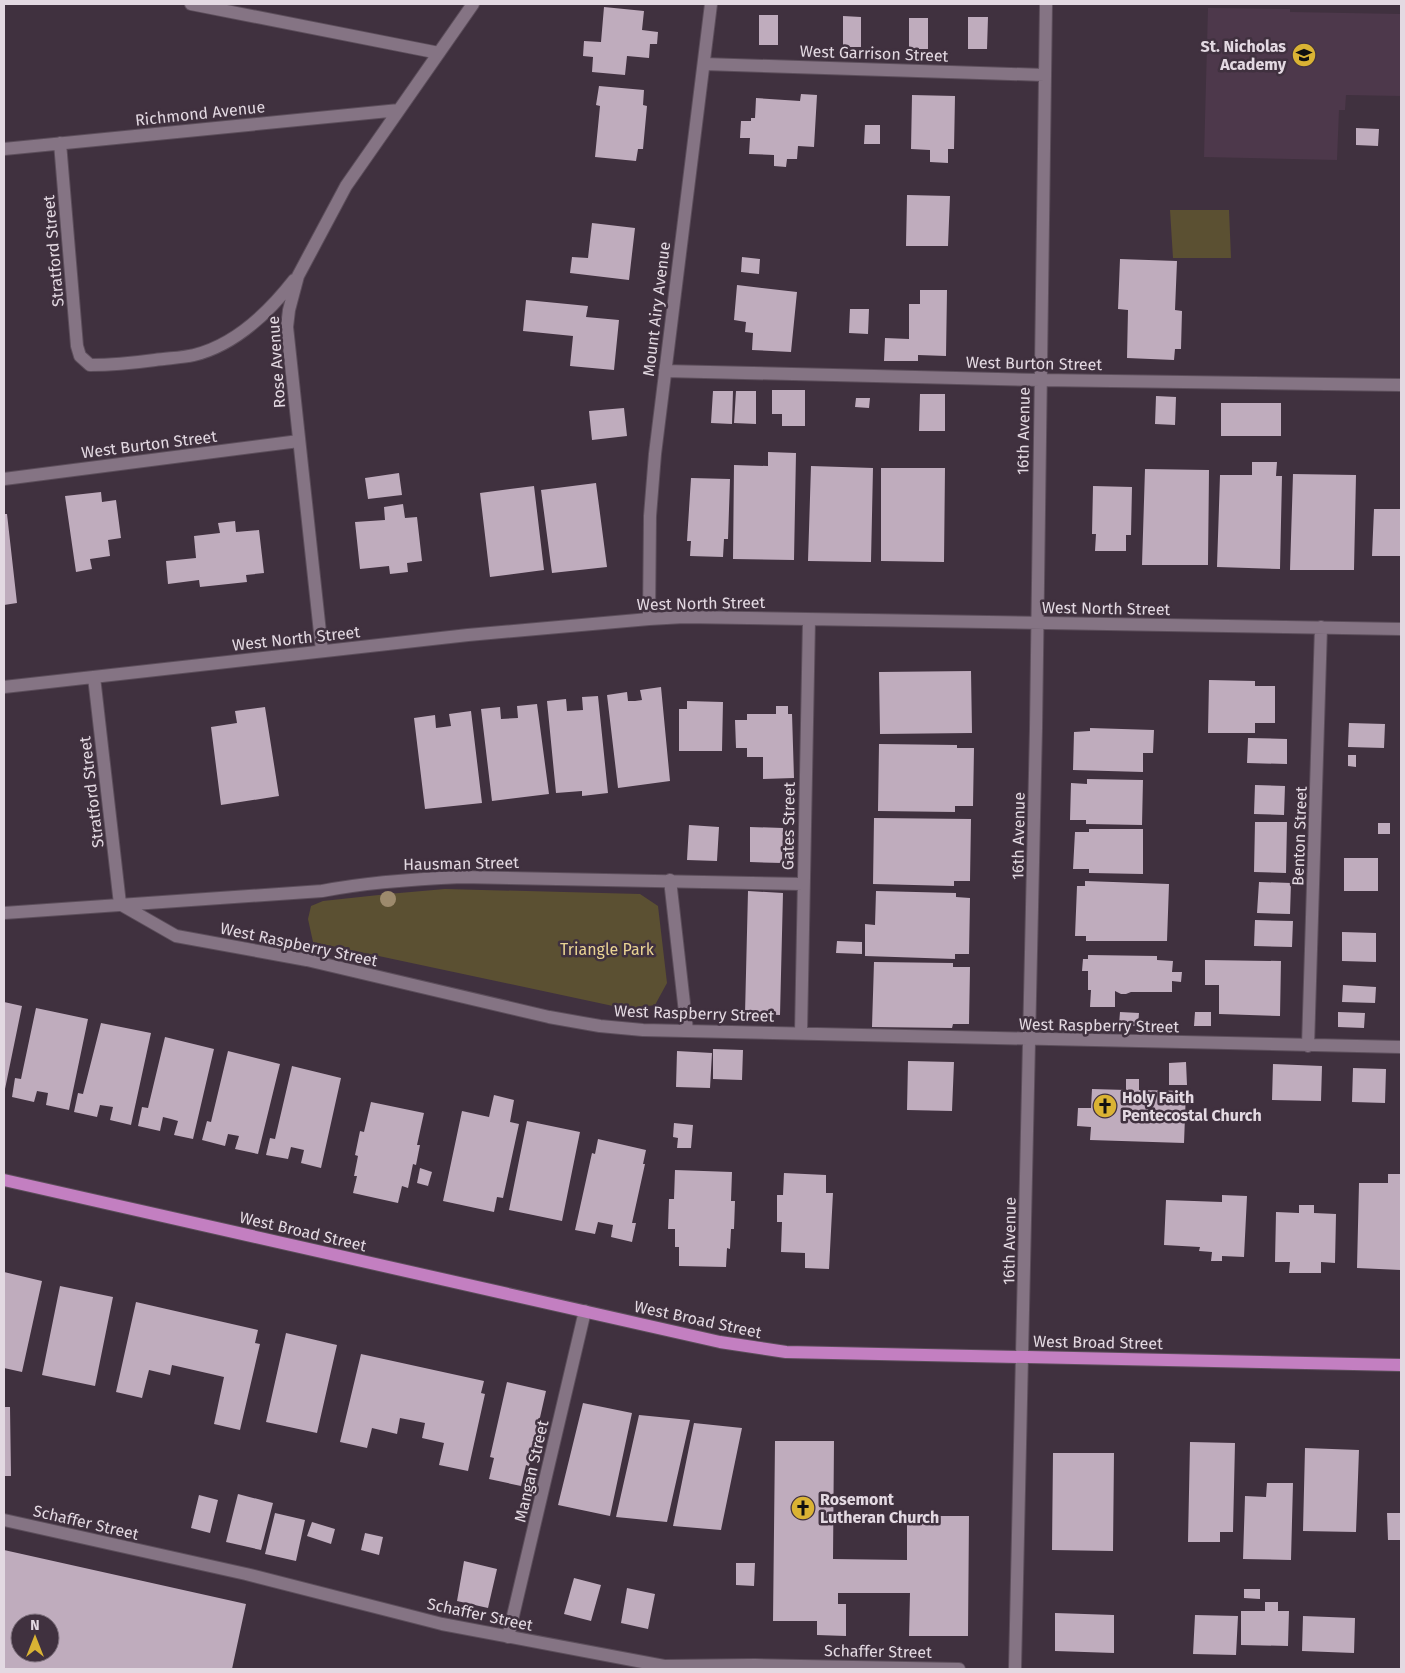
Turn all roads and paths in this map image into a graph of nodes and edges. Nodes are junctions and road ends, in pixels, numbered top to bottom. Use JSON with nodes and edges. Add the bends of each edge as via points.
{"nodes":[{"id":1,"x":191,"y":4,"type":"edge"},
{"id":2,"x":473,"y":4,"type":"edge"},
{"id":3,"x":711,"y":4,"type":"edge"},
{"id":4,"x":1046,"y":4,"type":"edge"},
{"id":5,"x":439,"y":53,"type":"junction"},
{"id":6,"x":704,"y":64,"type":"junction"},
{"id":7,"x":1044,"y":75,"type":"junction"},
{"id":8,"x":398,"y":110,"type":"junction"},
{"id":9,"x":60,"y":143,"type":"junction"},
{"id":10,"x":4,"y":149,"type":"edge"},
{"id":11,"x":298,"y":276,"type":"junction"},
{"id":12,"x":665,"y":371,"type":"junction"},
{"id":13,"x":1040,"y":380,"type":"junction"},
{"id":14,"x":1401,"y":385,"type":"edge"},
{"id":15,"x":299,"y":441,"type":"junction"},
{"id":16,"x":4,"y":478,"type":"edge"},
{"id":17,"x":649,"y":618,"type":"junction"},
{"id":18,"x":809,"y":620,"type":"junction"},
{"id":19,"x":1038,"y":623,"type":"junction"},
{"id":20,"x":1321,"y":628,"type":"junction"},
{"id":21,"x":1401,"y":629,"type":"edge"},
{"id":22,"x":322,"y":651,"type":"junction"},
{"id":23,"x":94,"y":677,"type":"junction"},
{"id":24,"x":4,"y":687,"type":"edge"},
{"id":25,"x":670,"y":880,"type":"junction"},
{"id":26,"x":803,"y":884,"type":"junction"},
{"id":27,"x":120,"y":904,"type":"junction"},
{"id":28,"x":4,"y":913,"type":"edge"},
{"id":29,"x":687,"y":1030,"type":"junction"},
{"id":30,"x":801,"y":1034,"type":"junction"},
{"id":31,"x":1029,"y":1040,"type":"junction"},
{"id":32,"x":1308,"y":1046,"type":"junction"},
{"id":33,"x":1401,"y":1047,"type":"edge"},
{"id":34,"x":4,"y":1180,"type":"edge"},
{"id":35,"x":585,"y":1311,"type":"junction"},
{"id":36,"x":1022,"y":1357,"type":"junction"},
{"id":37,"x":1401,"y":1365,"type":"edge"},
{"id":38,"x":4,"y":1520,"type":"edge"},
{"id":39,"x":508,"y":1638,"type":"junction"},
{"id":40,"x":959,"y":1669,"type":"edge"},
{"id":41,"x":1015,"y":1669,"type":"edge"}],
"edges":[{"from":1,"to":5,"type":"street"},
{"from":2,"to":5,"type":"street","name":"Rose Avenue"},
{"from":3,"to":6,"type":"street","name":"Mount Airy Avenue"},
{"from":4,"to":7,"type":"street","name":"16th Avenue"},
{"from":5,"to":8,"type":"street","name":"Rose Avenue"},
{"from":6,"to":7,"type":"street","name":"West Garrison Street"},
{"from":6,"to":12,"type":"street","name":"Mount Airy Avenue"},
{"from":7,"to":13,"type":"street","name":"16th Avenue"},
{"from":8,"to":9,"type":"street","name":"Richmond Avenue"},
{"from":8,"to":11,"type":"street","name":"Rose Avenue","via":[[346,186]]},
{"from":9,"to":10,"type":"street","name":"Richmond Avenue"},
{"from":9,"to":11,"type":"street","name":"Stratford Street","via":[[77,346],[80,356],[90,365],[120,365],[195,354],[222,343],[251,326],[277,302]]},
{"from":11,"to":15,"type":"street","name":"Rose Avenue","via":[[287,327]]},
{"from":12,"to":13,"type":"street","name":"West Burton Street"},
{"from":12,"to":17,"type":"street","name":"Mount Airy Avenue","via":[[650,516]]},
{"from":13,"to":14,"type":"street","name":"West Burton Street"},
{"from":13,"to":19,"type":"street","name":"16th Avenue"},
{"from":15,"to":16,"type":"street","name":"West Burton Street"},
{"from":15,"to":22,"type":"street","name":"Rose Avenue"},
{"from":17,"to":18,"type":"street","name":"West North Street"},
{"from":17,"to":22,"type":"street","name":"West North Street"},
{"from":18,"to":19,"type":"street","name":"West North Street"},
{"from":18,"to":26,"type":"street","name":"Gates Street"},
{"from":19,"to":20,"type":"street","name":"West North Street"},
{"from":19,"to":31,"type":"street","name":"16th Avenue"},
{"from":20,"to":21,"type":"street","name":"West North Street"},
{"from":20,"to":32,"type":"street","name":"Benton Street"},
{"from":22,"to":23,"type":"street","name":"West North Street"},
{"from":23,"to":24,"type":"street","name":"West North Street"},
{"from":23,"to":27,"type":"street","name":"Stratford Street"},
{"from":25,"to":26,"type":"street","name":"Hausman Street"},
{"from":25,"to":27,"type":"street","name":"Hausman Street","via":[[407,879],[322,891]]},
{"from":25,"to":29,"type":"street"},
{"from":26,"to":30,"type":"street","name":"Gates Street"},
{"from":27,"to":28,"type":"street"},
{"from":27,"to":29,"type":"street","name":"West Raspberry Street","via":[[176,936],[307,960],[549,1017],[600,1026]]},
{"from":29,"to":30,"type":"street","name":"West Raspberry Street"},
{"from":30,"to":31,"type":"street","name":"West Raspberry Street"},
{"from":31,"to":32,"type":"street","name":"West Raspberry Street"},
{"from":31,"to":36,"type":"street","name":"16th Avenue"},
{"from":32,"to":33,"type":"street","name":"West Raspberry Street"},
{"from":34,"to":35,"type":"main road","name":"West Broad Street"},
{"from":35,"to":36,"type":"main road","name":"West Broad Street","via":[[720,1342],[786,1352]]},
{"from":35,"to":39,"type":"street","name":"Mangan Street"},
{"from":36,"to":37,"type":"main road","name":"West Broad Street"},
{"from":36,"to":41,"type":"street","name":"16th Avenue"},
{"from":38,"to":39,"type":"street","name":"Schaffer Street","via":[[246,1574]]},
{"from":39,"to":40,"type":"street","name":"Schaffer Street","via":[[664,1666]]}]}
